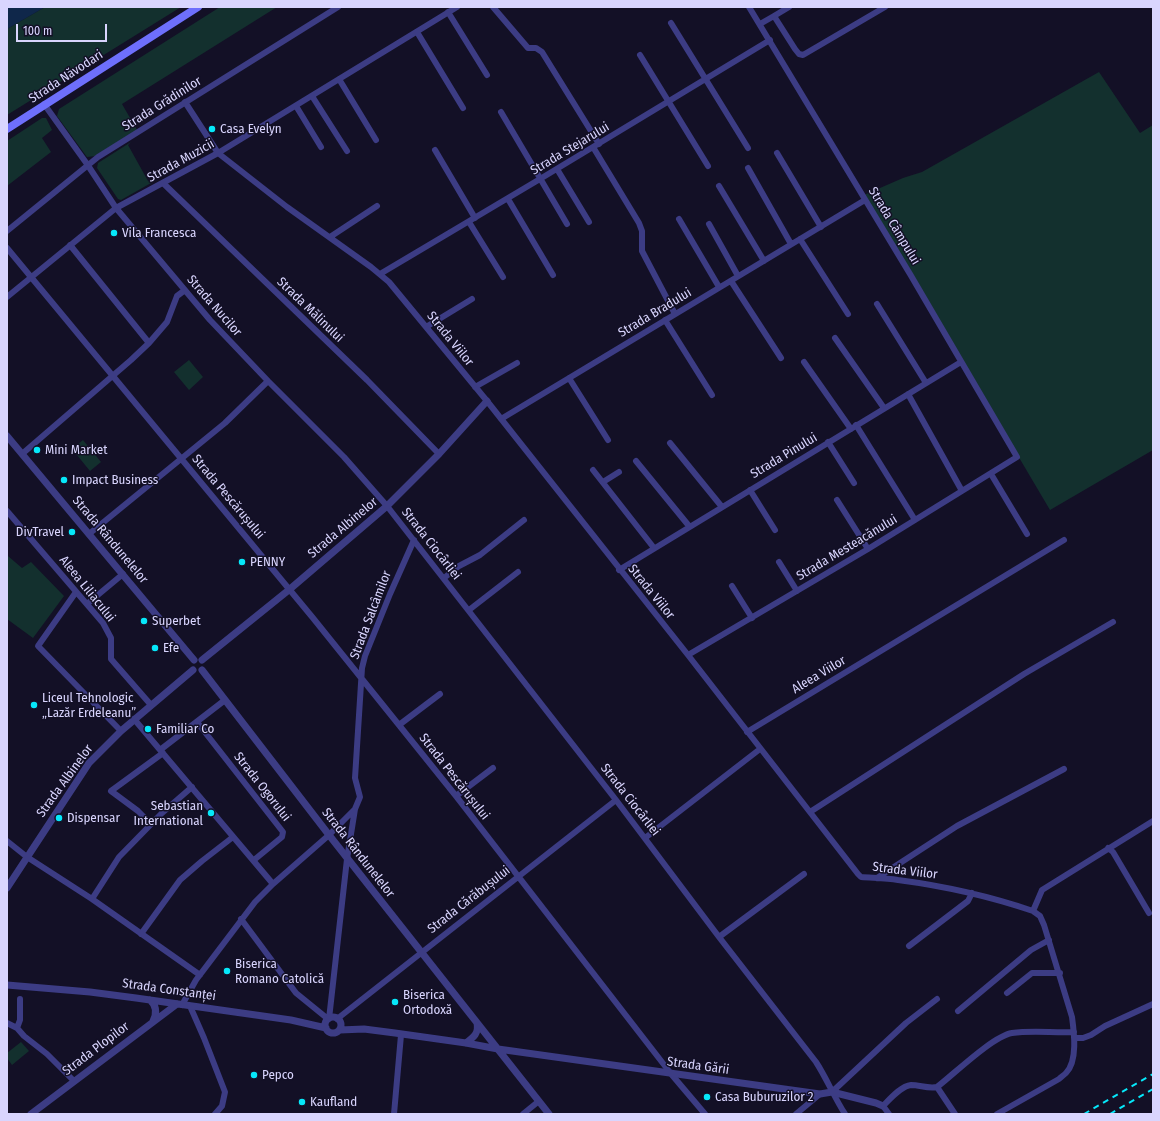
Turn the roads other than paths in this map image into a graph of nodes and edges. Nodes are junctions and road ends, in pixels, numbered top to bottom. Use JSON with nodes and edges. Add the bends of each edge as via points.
{"nodes":[{"id":1,"x":198,"y":7,"type":"edge"},
{"id":2,"x":338,"y":7,"type":"edge"},
{"id":3,"x":457,"y":7,"type":"edge"},
{"id":4,"x":493,"y":7,"type":"edge"},
{"id":5,"x":750,"y":7,"type":"edge"},
{"id":6,"x":789,"y":7,"type":"edge"},
{"id":7,"x":885,"y":7,"type":"edge"},
{"id":8,"x":448,"y":12,"type":"junction"},
{"id":9,"x":774,"y":16,"type":"junction"},
{"id":10,"x":671,"y":23,"type":"dead end"},
{"id":11,"x":760,"y":24,"type":"junction"},
{"id":12,"x":416,"y":32,"type":"junction"},
{"id":13,"x":770,"y":40,"type":"junction"},
{"id":14,"x":640,"y":55,"type":"dead end"},
{"id":15,"x":487,"y":75,"type":"dead end"},
{"id":16,"x":339,"y":79,"type":"junction"},
{"id":17,"x":705,"y":79,"type":"junction"},
{"id":18,"x":312,"y":96,"type":"junction"},
{"id":19,"x":668,"y":101,"type":"junction"},
{"id":20,"x":185,"y":102,"type":"junction"},
{"id":21,"x":44,"y":104,"type":"junction"},
{"id":22,"x":296,"y":106,"type":"junction"},
{"id":23,"x":463,"y":108,"type":"dead end"},
{"id":24,"x":501,"y":112,"type":"dead end"},
{"id":25,"x":7,"y":129,"type":"edge"},
{"id":26,"x":376,"y":140,"type":"dead end"},
{"id":27,"x":596,"y":145,"type":"junction"},
{"id":28,"x":321,"y":147,"type":"dead end"},
{"id":29,"x":748,"y":148,"type":"dead end"},
{"id":30,"x":435,"y":150,"type":"dead end"},
{"id":31,"x":347,"y":151,"type":"dead end"},
{"id":32,"x":218,"y":153,"type":"junction"},
{"id":33,"x":777,"y":153,"type":"dead end"},
{"id":34,"x":88,"y":164,"type":"junction"},
{"id":35,"x":708,"y":166,"type":"dead end"},
{"id":36,"x":748,"y":168,"type":"dead end"},
{"id":37,"x":557,"y":169,"type":"junction"},
{"id":38,"x":540,"y":179,"type":"junction"},
{"id":39,"x":163,"y":183,"type":"junction"},
{"id":40,"x":719,"y":186,"type":"dead end"},
{"id":41,"x":508,"y":199,"type":"junction"},
{"id":42,"x":865,"y":200,"type":"junction"},
{"id":43,"x":377,"y":206,"type":"dead end"},
{"id":44,"x":116,"y":208,"type":"junction"},
{"id":45,"x":678,"y":219,"type":"dead end"},
{"id":46,"x":472,"y":220,"type":"junction"},
{"id":47,"x":589,"y":222,"type":"dead end"},
{"id":48,"x":567,"y":224,"type":"dead end"},
{"id":49,"x":708,"y":224,"type":"dead end"},
{"id":50,"x":821,"y":227,"type":"junction"},
{"id":51,"x":7,"y":231,"type":"edge"},
{"id":52,"x":330,"y":237,"type":"junction"},
{"id":53,"x":800,"y":239,"type":"junction"},
{"id":54,"x":791,"y":244,"type":"junction"},
{"id":55,"x":70,"y":245,"type":"junction"},
{"id":56,"x":7,"y":248,"type":"edge"},
{"id":57,"x":764,"y":261,"type":"junction"},
{"id":58,"x":380,"y":274,"type":"junction"},
{"id":59,"x":553,"y":275,"type":"dead end"},
{"id":60,"x":738,"y":276,"type":"junction"},
{"id":61,"x":31,"y":277,"type":"junction"},
{"id":62,"x":503,"y":277,"type":"dead end"},
{"id":63,"x":731,"y":281,"type":"junction"},
{"id":64,"x":719,"y":287,"type":"junction"},
{"id":65,"x":185,"y":290,"type":"junction"},
{"id":66,"x":7,"y":297,"type":"edge"},
{"id":67,"x":472,"y":299,"type":"dead end"},
{"id":68,"x":877,"y":304,"type":"dead end"},
{"id":69,"x":675,"y":314,"type":"junction"},
{"id":70,"x":848,"y":314,"type":"dead end"},
{"id":71,"x":665,"y":320,"type":"junction"},
{"id":72,"x":426,"y":327,"type":"junction"},
{"id":73,"x":835,"y":338,"type":"dead end"},
{"id":74,"x":149,"y":343,"type":"junction"},
{"id":75,"x":781,"y":358,"type":"dead end"},
{"id":76,"x":804,"y":362,"type":"dead end"},
{"id":77,"x":961,"y":362,"type":"junction"},
{"id":78,"x":517,"y":363,"type":"dead end"},
{"id":79,"x":113,"y":376,"type":"junction"},
{"id":80,"x":569,"y":378,"type":"junction"},
{"id":81,"x":268,"y":380,"type":"junction"},
{"id":82,"x":926,"y":383,"type":"junction"},
{"id":83,"x":475,"y":387,"type":"junction"},
{"id":84,"x":908,"y":394,"type":"junction"},
{"id":85,"x":712,"y":395,"type":"dead end"},
{"id":86,"x":487,"y":401,"type":"junction"},
{"id":87,"x":884,"y":408,"type":"junction"},
{"id":88,"x":501,"y":419,"type":"junction"},
{"id":89,"x":853,"y":427,"type":"junction"},
{"id":90,"x":7,"y":436,"type":"edge"},
{"id":91,"x":608,"y":440,"type":"dead end"},
{"id":92,"x":828,"y":442,"type":"junction"},
{"id":93,"x":670,"y":443,"type":"dead end"},
{"id":94,"x":22,"y":454,"type":"junction"},
{"id":95,"x":439,"y":454,"type":"junction"},
{"id":96,"x":1017,"y":457,"type":"joint"},
{"id":97,"x":181,"y":459,"type":"junction"},
{"id":98,"x":636,"y":461,"type":"dead end"},
{"id":99,"x":593,"y":470,"type":"dead end"},
{"id":100,"x":619,"y":472,"type":"dead end"},
{"id":101,"x":991,"y":474,"type":"junction"},
{"id":102,"x":603,"y":482,"type":"junction"},
{"id":103,"x":854,"y":483,"type":"dead end"},
{"id":104,"x":750,"y":490,"type":"junction"},
{"id":105,"x":962,"y":491,"type":"junction"},
{"id":106,"x":837,"y":500,"type":"dead end"},
{"id":107,"x":387,"y":506,"type":"junction"},
{"id":108,"x":722,"y":506,"type":"junction"},
{"id":109,"x":7,"y":511,"type":"edge"},
{"id":110,"x":524,"y":520,"type":"dead end"},
{"id":111,"x":915,"y":520,"type":"junction"},
{"id":112,"x":689,"y":526,"type":"junction"},
{"id":113,"x":774,"y":530,"type":"dead end"},
{"id":114,"x":89,"y":534,"type":"junction"},
{"id":115,"x":1027,"y":534,"type":"dead end"},
{"id":116,"x":414,"y":540,"type":"junction"},
{"id":117,"x":1064,"y":540,"type":"dead end"},
{"id":118,"x":654,"y":548,"type":"junction"},
{"id":119,"x":868,"y":549,"type":"junction"},
{"id":120,"x":779,"y":562,"type":"dead end"},
{"id":121,"x":619,"y":570,"type":"junction"},
{"id":122,"x":518,"y":572,"type":"dead end"},
{"id":123,"x":122,"y":574,"type":"junction"},
{"id":124,"x":444,"y":578,"type":"junction"},
{"id":125,"x":732,"y":586,"type":"dead end"},
{"id":126,"x":290,"y":589,"type":"junction"},
{"id":127,"x":797,"y":591,"type":"junction"},
{"id":128,"x":76,"y":592,"type":"junction"},
{"id":129,"x":87,"y":604,"type":"junction"},
{"id":130,"x":469,"y":610,"type":"junction"},
{"id":131,"x":752,"y":618,"type":"junction"},
{"id":132,"x":1113,"y":622,"type":"dead end"},
{"id":133,"x":688,"y":656,"type":"junction"},
{"id":134,"x":194,"y":660,"type":"junction"},
{"id":135,"x":202,"y":660,"type":"junction"},
{"id":136,"x":193,"y":670,"type":"junction"},
{"id":137,"x":202,"y":670,"type":"junction"},
{"id":138,"x":362,"y":678,"type":"junction"},
{"id":139,"x":440,"y":694,"type":"dead end"},
{"id":140,"x":225,"y":700,"type":"junction"},
{"id":141,"x":151,"y":705,"type":"junction"},
{"id":142,"x":134,"y":719,"type":"junction"},
{"id":143,"x":197,"y":722,"type":"junction"},
{"id":144,"x":399,"y":725,"type":"junction"},
{"id":145,"x":121,"y":731,"type":"junction"},
{"id":146,"x":747,"y":732,"type":"junction"},
{"id":147,"x":760,"y":749,"type":"junction"},
{"id":148,"x":162,"y":751,"type":"junction"},
{"id":149,"x":493,"y":768,"type":"dead end"},
{"id":150,"x":1064,"y":769,"type":"dead end"},
{"id":151,"x":192,"y":787,"type":"junction"},
{"id":152,"x":456,"y":796,"type":"junction"},
{"id":153,"x":616,"y":800,"type":"junction"},
{"id":154,"x":355,"y":809,"type":"junction"},
{"id":155,"x":810,"y":812,"type":"junction"},
{"id":156,"x":1153,"y":821,"type":"edge"},
{"id":157,"x":152,"y":822,"type":"junction"},
{"id":158,"x":329,"y":835,"type":"junction"},
{"id":159,"x":233,"y":836,"type":"junction"},
{"id":160,"x":645,"y":838,"type":"junction"},
{"id":161,"x":7,"y":841,"type":"edge"},
{"id":162,"x":1108,"y":848,"type":"junction"},
{"id":163,"x":27,"y":857,"type":"junction"},
{"id":164,"x":347,"y":859,"type":"junction"},
{"id":165,"x":254,"y":860,"type":"junction"},
{"id":166,"x":804,"y":874,"type":"dead end"},
{"id":167,"x":517,"y":876,"type":"junction"},
{"id":168,"x":877,"y":878,"type":"junction"},
{"id":169,"x":273,"y":884,"type":"junction"},
{"id":170,"x":7,"y":888,"type":"edge"},
{"id":171,"x":972,"y":893,"type":"junction"},
{"id":172,"x":92,"y":900,"type":"junction"},
{"id":173,"x":1033,"y":911,"type":"junction"},
{"id":174,"x":1148,"y":913,"type":"dead end"},
{"id":175,"x":241,"y":919,"type":"junction"},
{"id":176,"x":141,"y":934,"type":"junction"},
{"id":177,"x":719,"y":937,"type":"junction"},
{"id":178,"x":1049,"y":940,"type":"junction"},
{"id":179,"x":909,"y":946,"type":"dead end"},
{"id":180,"x":422,"y":952,"type":"junction"},
{"id":181,"x":1060,"y":972,"type":"junction"},
{"id":182,"x":200,"y":975,"type":"junction"},
{"id":183,"x":7,"y":985,"type":"edge"},
{"id":184,"x":1007,"y":993,"type":"dead end"},
{"id":185,"x":20,"y":999,"type":"dead end"},
{"id":186,"x":937,"y":999,"type":"dead end"},
{"id":187,"x":150,"y":1000,"type":"junction"},
{"id":188,"x":179,"y":1004,"type":"junction"},
{"id":189,"x":1153,"y":1004,"type":"edge"},
{"id":190,"x":190,"y":1006,"type":"junction"},
{"id":191,"x":958,"y":1010,"type":"dead end"},
{"id":192,"x":152,"y":1022,"type":"junction"},
{"id":193,"x":327,"y":1022,"type":"junction"},
{"id":194,"x":7,"y":1023,"type":"edge"},
{"id":195,"x":477,"y":1023,"type":"junction"},
{"id":196,"x":339,"y":1024,"type":"junction"},
{"id":197,"x":17,"y":1028,"type":"junction"},
{"id":198,"x":401,"y":1035,"type":"junction"},
{"id":199,"x":1074,"y":1035,"type":"junction"},
{"id":200,"x":466,"y":1043,"type":"junction"},
{"id":201,"x":498,"y":1049,"type":"junction"},
{"id":202,"x":672,"y":1075,"type":"junction"},
{"id":203,"x":74,"y":1081,"type":"junction"},
{"id":204,"x":937,"y":1087,"type":"junction"},
{"id":205,"x":832,"y":1092,"type":"junction"},
{"id":206,"x":820,"y":1094,"type":"junction"},
{"id":207,"x":539,"y":1101,"type":"junction"},
{"id":208,"x":882,"y":1106,"type":"junction"},
{"id":209,"x":31,"y":1114,"type":"edge"},
{"id":210,"x":215,"y":1114,"type":"edge"},
{"id":211,"x":394,"y":1114,"type":"edge"},
{"id":212,"x":523,"y":1114,"type":"edge"},
{"id":213,"x":549,"y":1114,"type":"edge"},
{"id":214,"x":705,"y":1114,"type":"edge"},
{"id":215,"x":796,"y":1114,"type":"edge"},
{"id":216,"x":845,"y":1114,"type":"edge"},
{"id":217,"x":890,"y":1114,"type":"edge"},
{"id":218,"x":955,"y":1114,"type":"edge"},
{"id":219,"x":998,"y":1114,"type":"edge"}],
"edges":[{"from":1,"to":21,"type":"main road","name":"Strada Năvodari"},
{"from":2,"to":20,"type":"street","name":"Strada Grădinilor"},
{"from":3,"to":8,"type":"street","name":"Strada Muzicii"},
{"from":4,"to":27,"type":"street","via":[[528,48],[536,48],[542,52]]},
{"from":5,"to":11,"type":"street","name":"Strada Câmpului"},
{"from":6,"to":9,"type":"street"},
{"from":7,"to":9,"type":"street","via":[[803,55],[795,49]]},
{"from":8,"to":12,"type":"street","name":"Strada Muzicii"},
{"from":8,"to":15,"type":"street"},
{"from":9,"to":11,"type":"street"},
{"from":10,"to":17,"type":"street"},
{"from":11,"to":13,"type":"street","name":"Strada Câmpului"},
{"from":12,"to":16,"type":"street","name":"Strada Muzicii"},
{"from":12,"to":23,"type":"street"},
{"from":13,"to":17,"type":"street","name":"Strada Stejarului"},
{"from":13,"to":42,"type":"street","name":"Strada Câmpului"},
{"from":14,"to":19,"type":"street"},
{"from":16,"to":18,"type":"street","name":"Strada Muzicii"},
{"from":16,"to":26,"type":"street"},
{"from":17,"to":19,"type":"street","name":"Strada Stejarului"},
{"from":17,"to":29,"type":"street"},
{"from":18,"to":22,"type":"street","name":"Strada Muzicii"},
{"from":18,"to":31,"type":"street"},
{"from":19,"to":27,"type":"street","name":"Strada Stejarului"},
{"from":19,"to":35,"type":"street"},
{"from":20,"to":32,"type":"street","name":"Strada Viilor"},
{"from":20,"to":34,"type":"street","name":"Strada Grădinilor"},
{"from":21,"to":25,"type":"main road","name":"Strada Năvodari"},
{"from":21,"to":34,"type":"street","name":"Strada Nucilor"},
{"from":22,"to":28,"type":"street"},
{"from":22,"to":32,"type":"street","name":"Strada Muzicii"},
{"from":24,"to":38,"type":"street"},
{"from":27,"to":37,"type":"street","name":"Strada Stejarului"},
{"from":27,"to":69,"type":"street","via":[[639,223],[642,232],[642,251]]},
{"from":30,"to":46,"type":"street"},
{"from":32,"to":39,"type":"street","name":"Strada Muzicii"},
{"from":32,"to":52,"type":"street","name":"Strada Viilor"},
{"from":33,"to":50,"type":"street"},
{"from":34,"to":44,"type":"street","name":"Strada Nucilor"},
{"from":34,"to":51,"type":"street","name":"Strada Grădinilor"},
{"from":36,"to":54,"type":"street"},
{"from":37,"to":38,"type":"street","name":"Strada Stejarului"},
{"from":37,"to":47,"type":"street"},
{"from":38,"to":41,"type":"street","name":"Strada Stejarului"},
{"from":38,"to":48,"type":"street"},
{"from":39,"to":44,"type":"street","name":"Strada Muzicii"},
{"from":39,"to":95,"type":"street","name":"Strada Mălinului","via":[[367,380]]},
{"from":40,"to":57,"type":"street"},
{"from":41,"to":46,"type":"street","name":"Strada Stejarului"},
{"from":41,"to":59,"type":"street"},
{"from":42,"to":50,"type":"street","name":"Strada Bradului"},
{"from":42,"to":77,"type":"street","name":"Strada Câmpului"},
{"from":43,"to":52,"type":"street"},
{"from":44,"to":55,"type":"street","name":"Strada Muzicii"},
{"from":44,"to":65,"type":"street","name":"Strada Nucilor"},
{"from":45,"to":64,"type":"street"},
{"from":46,"to":58,"type":"street","name":"Strada Stejarului"},
{"from":46,"to":62,"type":"street"},
{"from":49,"to":60,"type":"street"},
{"from":50,"to":53,"type":"street","name":"Strada Bradului"},
{"from":52,"to":58,"type":"street","name":"Strada Viilor"},
{"from":53,"to":54,"type":"street","name":"Strada Bradului"},
{"from":53,"to":70,"type":"street"},
{"from":54,"to":57,"type":"street","name":"Strada Bradului"},
{"from":55,"to":61,"type":"street","name":"Strada Muzicii"},
{"from":55,"to":74,"type":"street"},
{"from":56,"to":61,"type":"street","name":"Strada Pescărușului"},
{"from":57,"to":60,"type":"street","name":"Strada Bradului"},
{"from":58,"to":72,"type":"street","name":"Strada Viilor"},
{"from":60,"to":63,"type":"street","name":"Strada Bradului"},
{"from":61,"to":66,"type":"street","name":"Strada Muzicii"},
{"from":61,"to":79,"type":"street","name":"Strada Pescărușului"},
{"from":63,"to":64,"type":"street","name":"Strada Bradului"},
{"from":63,"to":75,"type":"street"},
{"from":64,"to":69,"type":"street","name":"Strada Bradului"},
{"from":65,"to":74,"type":"street","via":[[177,296],[167,322]]},
{"from":65,"to":81,"type":"street","name":"Strada Nucilor"},
{"from":67,"to":72,"type":"street"},
{"from":68,"to":82,"type":"street"},
{"from":69,"to":71,"type":"street","name":"Strada Bradului"},
{"from":71,"to":80,"type":"street","name":"Strada Bradului"},
{"from":71,"to":85,"type":"street"},
{"from":72,"to":83,"type":"street","name":"Strada Viilor"},
{"from":73,"to":87,"type":"street"},
{"from":74,"to":79,"type":"street"},
{"from":76,"to":89,"type":"street"},
{"from":77,"to":82,"type":"street","name":"Strada Pinului"},
{"from":77,"to":96,"type":"street","name":"Strada Câmpului"},
{"from":78,"to":83,"type":"street"},
{"from":79,"to":94,"type":"street"},
{"from":79,"to":97,"type":"street","name":"Strada Pescărușului"},
{"from":80,"to":88,"type":"street","name":"Strada Bradului"},
{"from":80,"to":91,"type":"street"},
{"from":81,"to":97,"type":"street","name":"Strada Pescărușului","via":[[225,423]]},
{"from":81,"to":107,"type":"street","name":"Strada Nucilor","via":[[344,457]]},
{"from":82,"to":84,"type":"street","name":"Strada Pinului"},
{"from":83,"to":86,"type":"street","name":"Strada Viilor"},
{"from":84,"to":87,"type":"street","name":"Strada Pinului"},
{"from":84,"to":105,"type":"street"},
{"from":86,"to":88,"type":"street","name":"Strada Viilor"},
{"from":86,"to":95,"type":"street","name":"Strada Albinelor"},
{"from":87,"to":89,"type":"street","name":"Strada Pinului"},
{"from":88,"to":121,"type":"street","name":"Strada Viilor"},
{"from":89,"to":92,"type":"street","name":"Strada Pinului"},
{"from":89,"to":111,"type":"street"},
{"from":90,"to":94,"type":"street","name":"Strada Rândunelelor"},
{"from":92,"to":103,"type":"street"},
{"from":92,"to":104,"type":"street","name":"Strada Pinului"},
{"from":93,"to":108,"type":"street"},
{"from":94,"to":114,"type":"street","name":"Strada Rândunelelor"},
{"from":95,"to":107,"type":"street","name":"Strada Albinelor"},
{"from":96,"to":101,"type":"street","name":"Strada Mesteacănului"},
{"from":97,"to":114,"type":"street","name":"Strada Pescărușului"},
{"from":97,"to":126,"type":"street","name":"Strada Pescărușului"},
{"from":98,"to":112,"type":"street"},
{"from":99,"to":102,"type":"street"},
{"from":100,"to":102,"type":"street"},
{"from":101,"to":105,"type":"street","name":"Strada Mesteacănului"},
{"from":101,"to":115,"type":"street"},
{"from":102,"to":118,"type":"street"},
{"from":104,"to":108,"type":"street","name":"Strada Pinului"},
{"from":104,"to":113,"type":"street"},
{"from":105,"to":111,"type":"street","name":"Strada Mesteacănului"},
{"from":106,"to":119,"type":"street"},
{"from":107,"to":116,"type":"street","name":"Strada Ciocârliei"},
{"from":107,"to":126,"type":"street","name":"Strada Albinelor"},
{"from":108,"to":112,"type":"street","name":"Strada Pinului"},
{"from":109,"to":128,"type":"street","name":"Aleea Liliacului"},
{"from":110,"to":124,"type":"street","via":[[480,555],[459,566]]},
{"from":111,"to":119,"type":"street","name":"Strada Mesteacănului"},
{"from":112,"to":118,"type":"street","name":"Strada Pinului"},
{"from":114,"to":123,"type":"street","name":"Strada Rândunelelor"},
{"from":116,"to":124,"type":"street","name":"Strada Ciocârliei"},
{"from":116,"to":138,"type":"street","name":"Strada Salcâmilor","via":[[365,656]]},
{"from":117,"to":146,"type":"street","name":"Aleea Viilor"},
{"from":118,"to":121,"type":"street","name":"Strada Pinului"},
{"from":119,"to":127,"type":"street","name":"Strada Mesteacănului"},
{"from":120,"to":127,"type":"street"},
{"from":121,"to":133,"type":"street","name":"Strada Viilor"},
{"from":122,"to":130,"type":"street"},
{"from":123,"to":129,"type":"street"},
{"from":123,"to":134,"type":"street","name":"Strada Rândunelelor"},
{"from":124,"to":130,"type":"street","name":"Strada Ciocârliei"},
{"from":125,"to":131,"type":"street"},
{"from":126,"to":135,"type":"street","name":"Strada Albinelor"},
{"from":126,"to":138,"type":"street","name":"Strada Pescărușului"},
{"from":127,"to":131,"type":"street","name":"Strada Mesteacănului"},
{"from":128,"to":129,"type":"street","name":"Aleea Liliacului"},
{"from":128,"to":145,"type":"street","via":[[38,646]]},
{"from":129,"to":141,"type":"street","name":"Aleea Liliacului","via":[[103,623],[111,638],[112,659]]},
{"from":130,"to":153,"type":"street","name":"Strada Ciocârliei"},
{"from":131,"to":133,"type":"street","name":"Strada Mesteacănului"},
{"from":132,"to":155,"type":"street","via":[[1024,674]]},
{"from":133,"to":146,"type":"street","name":"Strada Viilor"},
{"from":134,"to":135,"type":"street"},
{"from":134,"to":136,"type":"street","via":[[191,664]]},
{"from":135,"to":137,"type":"street"},
{"from":136,"to":137,"type":"street"},
{"from":136,"to":141,"type":"street","name":"Strada Albinelor"},
{"from":137,"to":140,"type":"street","name":"Strada Rândunelelor"},
{"from":138,"to":144,"type":"street","name":"Strada Pescărușului"},
{"from":138,"to":154,"type":"street","name":"Strada Salcâmilor","via":[[355,778],[360,797]]},
{"from":139,"to":144,"type":"street"},
{"from":140,"to":143,"type":"street"},
{"from":140,"to":158,"type":"street","name":"Strada Rândunelelor"},
{"from":141,"to":142,"type":"street","name":"Strada Albinelor"},
{"from":142,"to":145,"type":"street","name":"Strada Albinelor"},
{"from":142,"to":148,"type":"street"},
{"from":143,"to":148,"type":"street"},
{"from":143,"to":165,"type":"street","name":"Strada Ogorului","via":[[283,832],[282,837]]},
{"from":144,"to":152,"type":"street","name":"Strada Pescărușului"},
{"from":145,"to":163,"type":"street","name":"Strada Albinelor","via":[[86,767]]},
{"from":146,"to":147,"type":"street","name":"Strada Viilor"},
{"from":147,"to":155,"type":"street","name":"Strada Viilor"},
{"from":147,"to":160,"type":"street"},
{"from":148,"to":151,"type":"street"},
{"from":148,"to":157,"type":"street","via":[[111,791]]},
{"from":149,"to":152,"type":"street"},
{"from":150,"to":168,"type":"street","via":[[957,826]]},
{"from":151,"to":157,"type":"street"},
{"from":151,"to":159,"type":"street"},
{"from":152,"to":167,"type":"street","name":"Strada Pescărușului"},
{"from":153,"to":160,"type":"street","name":"Strada Ciocârliei"},
{"from":153,"to":167,"type":"street","name":"Strada Cărăbușului"},
{"from":154,"to":158,"type":"street"},
{"from":154,"to":164,"type":"street"},
{"from":155,"to":168,"type":"street","name":"Strada Viilor","via":[[861,877]]},
{"from":156,"to":162,"type":"street"},
{"from":157,"to":172,"type":"street","via":[[119,857]]},
{"from":158,"to":164,"type":"street","name":"Strada Rândunelelor"},
{"from":158,"to":169,"type":"street"},
{"from":159,"to":165,"type":"street"},
{"from":159,"to":176,"type":"street","via":[[180,880]]},
{"from":160,"to":177,"type":"street","name":"Strada Ciocârliei"},
{"from":161,"to":163,"type":"street"},
{"from":162,"to":173,"type":"street","via":[[1042,890]]},
{"from":162,"to":174,"type":"street","via":[[1113,852]]},
{"from":163,"to":170,"type":"street","name":"Strada Albinelor"},
{"from":163,"to":172,"type":"street"},
{"from":164,"to":180,"type":"street","name":"Strada Rândunelelor"},
{"from":164,"to":193,"type":"street"},
{"from":165,"to":169,"type":"street"},
{"from":166,"to":177,"type":"street"},
{"from":167,"to":180,"type":"street","name":"Strada Cărăbușului"},
{"from":167,"to":202,"type":"street","name":"Strada Pescărușului"},
{"from":168,"to":171,"type":"street","name":"Strada Viilor"},
{"from":169,"to":175,"type":"street"},
{"from":171,"to":173,"type":"street","name":"Strada Viilor"},
{"from":171,"to":179,"type":"street","via":[[968,901]]},
{"from":172,"to":176,"type":"street"},
{"from":173,"to":178,"type":"street","via":[[1040,916]]},
{"from":175,"to":182,"type":"street"},
{"from":175,"to":193,"type":"street","via":[[296,993]]},
{"from":176,"to":182,"type":"street"},
{"from":177,"to":205,"type":"street","name":"Strada Ciocârliei","via":[[816,1062],[828,1080]]},
{"from":178,"to":181,"type":"street"},
{"from":178,"to":191,"type":"street","via":[[1031,950]]},
{"from":180,"to":195,"type":"street","name":"Strada Rândunelelor"},
{"from":180,"to":196,"type":"street","name":"Strada Cărăbușului"},
{"from":181,"to":184,"type":"street","via":[[1032,973]]},
{"from":181,"to":199,"type":"street"},
{"from":182,"to":188,"type":"street"},
{"from":183,"to":187,"type":"street","name":"Strada Constanței"},
{"from":185,"to":197,"type":"street","via":[[20,1020]]},
{"from":186,"to":205,"type":"street","via":[[906,1023]]},
{"from":187,"to":188,"type":"street","name":"Strada Constanței"},
{"from":187,"to":192,"type":"street","via":[[156,1012]]},
{"from":188,"to":190,"type":"street","name":"Strada Constanței"},
{"from":188,"to":192,"type":"street","name":"Strada Plopilor"},
{"from":189,"to":199,"type":"street","via":[[1091,1035],[1083,1038]]},
{"from":190,"to":193,"type":"street","name":"Strada Constanței","via":[[303,1022]]},
{"from":190,"to":210,"type":"street","via":[[225,1092],[222,1106]]},
{"from":192,"to":203,"type":"street","name":"Strada Plopilor"},
{"from":193,"to":196,"type":"street","via":[[333,1018]]},
{"from":193,"to":196,"type":"street","via":[[331,1033],[335,1033]]},
{"from":194,"to":197,"type":"street"},
{"from":195,"to":200,"type":"street","via":[[475,1036]]},
{"from":195,"to":201,"type":"street","name":"Strada Rândunelelor"},
{"from":196,"to":198,"type":"street"},
{"from":197,"to":203,"type":"street","via":[[48,1054]]},
{"from":198,"to":200,"type":"street"},
{"from":198,"to":211,"type":"street"},
{"from":199,"to":204,"type":"street","via":[[1022,1032],[1004,1035]]},
{"from":199,"to":219,"type":"street","via":[[1074,1059],[1067,1073]]},
{"from":200,"to":201,"type":"street"},
{"from":201,"to":202,"type":"street","name":"Strada Gării"},
{"from":201,"to":207,"type":"street"},
{"from":202,"to":206,"type":"street","name":"Strada Gării"},
{"from":202,"to":214,"type":"street","name":"Strada Pescărușului"},
{"from":203,"to":209,"type":"street","name":"Strada Plopilor"},
{"from":204,"to":208,"type":"street","via":[[931,1089],[906,1086]]},
{"from":204,"to":218,"type":"street"},
{"from":205,"to":206,"type":"street","name":"Strada Gării"},
{"from":205,"to":208,"type":"street","name":"Strada Gării"},
{"from":205,"to":216,"type":"street","name":"Strada Ciocârliei"},
{"from":206,"to":215,"type":"street"},
{"from":207,"to":212,"type":"street"},
{"from":207,"to":213,"type":"street"},
{"from":208,"to":217,"type":"street","name":"Strada Gării"}]}
